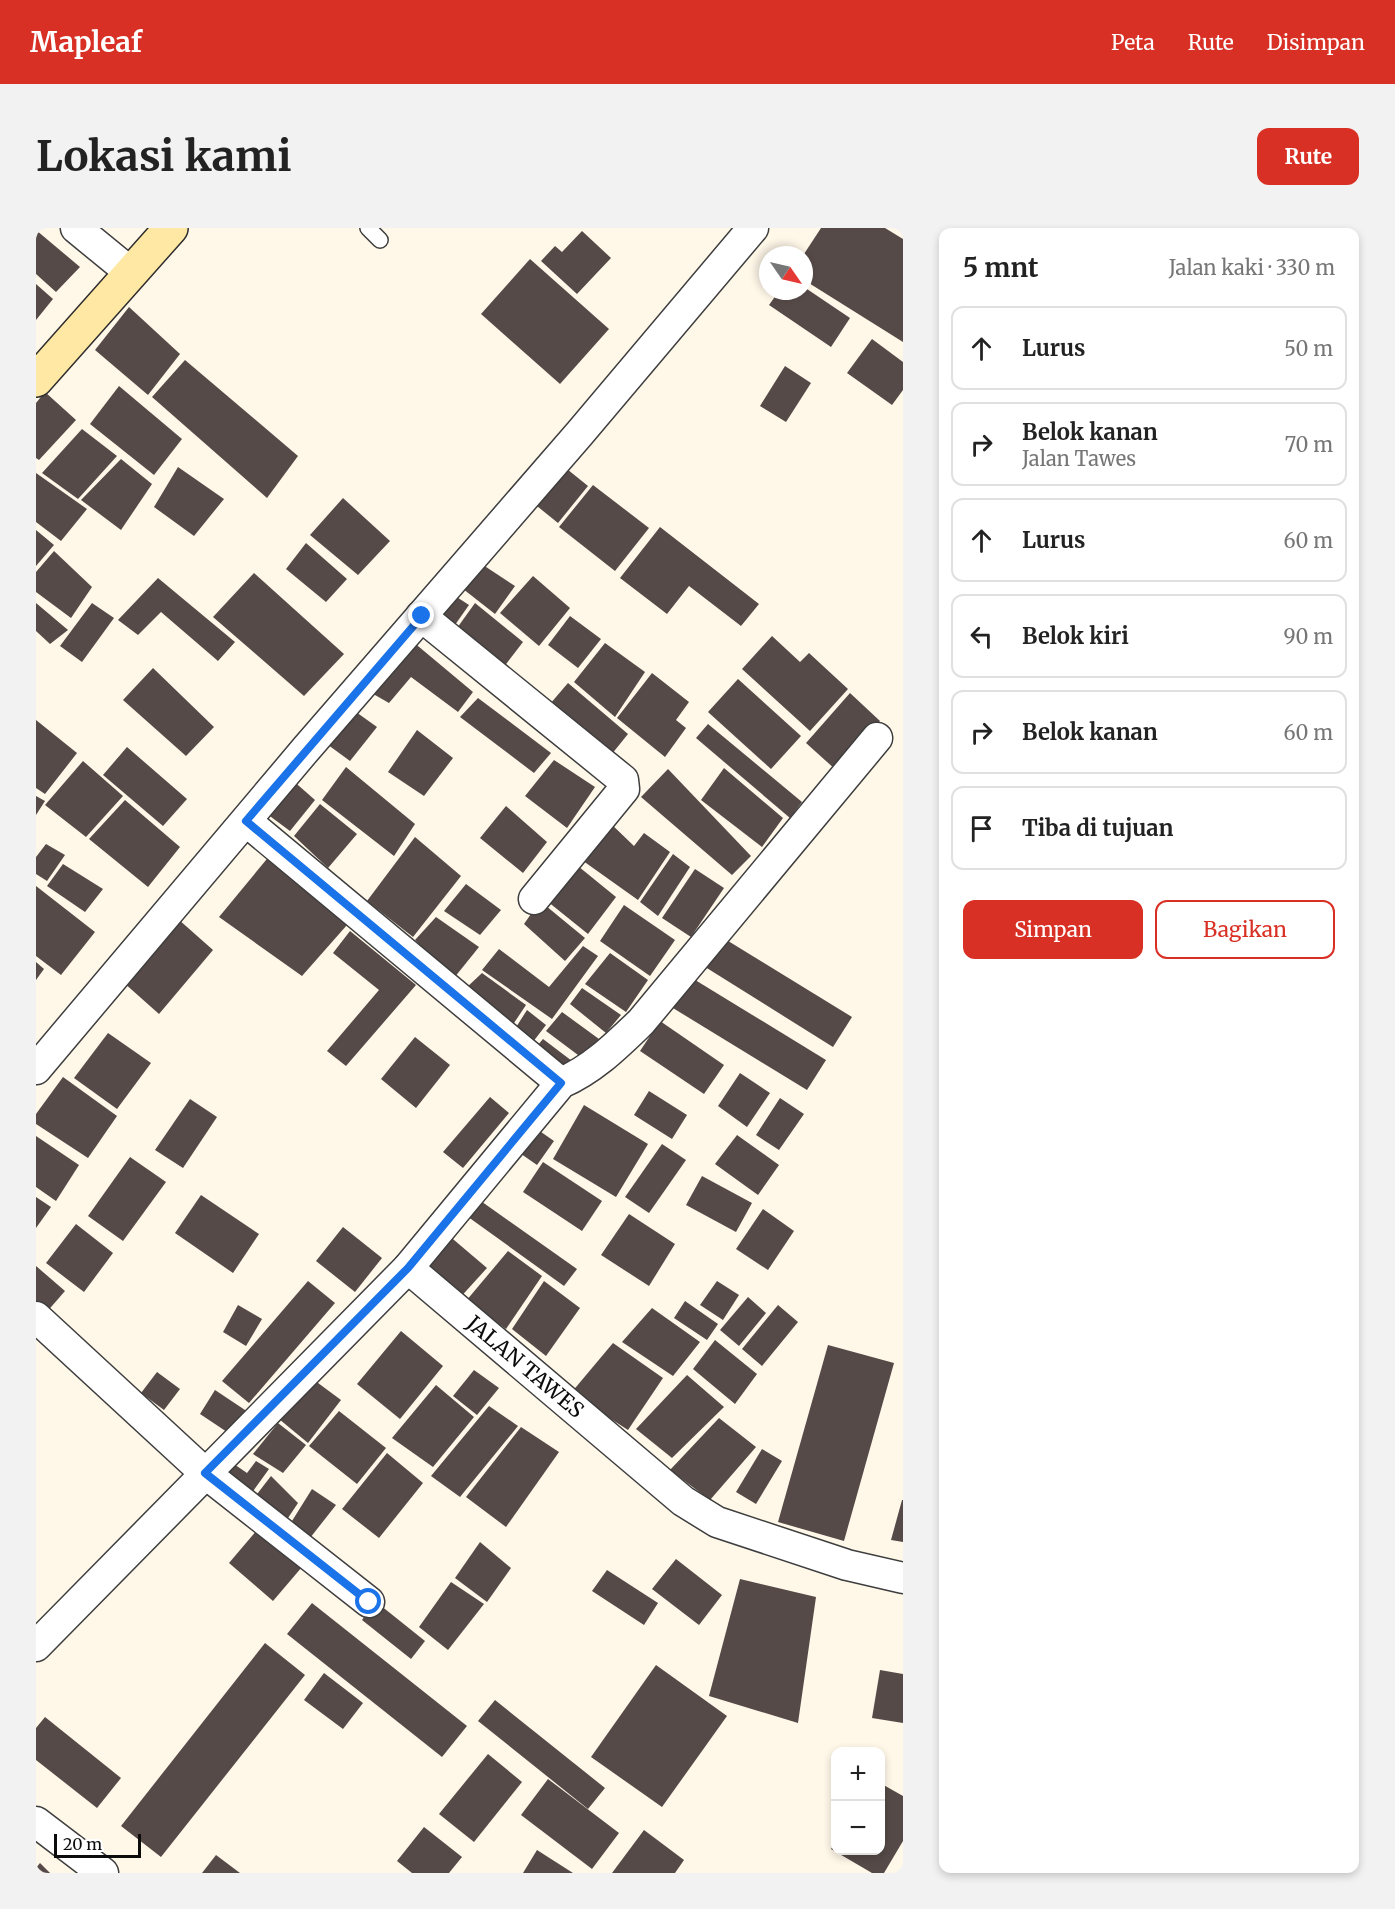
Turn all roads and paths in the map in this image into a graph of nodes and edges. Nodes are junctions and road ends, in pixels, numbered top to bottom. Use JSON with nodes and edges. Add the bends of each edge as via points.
{"nodes":[{"id":1,"x":76,"y":228,"type":"edge"},
{"id":2,"x":171,"y":228,"type":"edge"},
{"id":3,"x":368,"y":228,"type":"edge"},
{"id":4,"x":753,"y":228,"type":"edge"},
{"id":5,"x":380,"y":240,"type":"dead end"},
{"id":6,"x":131,"y":273,"type":"junction"},
{"id":7,"x":36,"y":380,"type":"edge"},
{"id":8,"x":422,"y":616,"type":"junction"},
{"id":9,"x":877,"y":738,"type":"dead end"},
{"id":10,"x":246,"y":821,"type":"junction"},
{"id":11,"x":534,"y":899,"type":"dead end"},
{"id":12,"x":36,"y":1070,"type":"edge"},
{"id":13,"x":561,"y":1083,"type":"junction"},
{"id":14,"x":408,"y":1268,"type":"junction"},
{"id":15,"x":36,"y":1317,"type":"edge"},
{"id":16,"x":205,"y":1473,"type":"junction"},
{"id":17,"x":903,"y":1578,"type":"edge"},
{"id":18,"x":369,"y":1602,"type":"dead end"},
{"id":19,"x":36,"y":1646,"type":"edge"},
{"id":20,"x":36,"y":1822,"type":"edge"},
{"id":21,"x":103,"y":1873,"type":"edge"}],
"edges":[{"from":1,"to":6,"type":"street"},
{"from":2,"to":6,"type":"main road"},
{"from":3,"to":5,"type":"lane"},
{"from":4,"to":8,"type":"street"},
{"from":6,"to":7,"type":"main road"},
{"from":8,"to":10,"type":"street"},
{"from":8,"to":11,"type":"street","via":[[623,780],[624,789]]},
{"from":9,"to":13,"type":"street","via":[[641,1022],[613,1050]]},
{"from":10,"to":12,"type":"street"},
{"from":10,"to":13,"type":"street"},
{"from":13,"to":14,"type":"street"},
{"from":14,"to":16,"type":"street"},
{"from":14,"to":17,"type":"street","name":"JALAN TAWES","via":[[683,1501],[717,1522]]},
{"from":15,"to":16,"type":"street"},
{"from":16,"to":18,"type":"street"},
{"from":16,"to":19,"type":"street"},
{"from":20,"to":21,"type":"street"}]}
